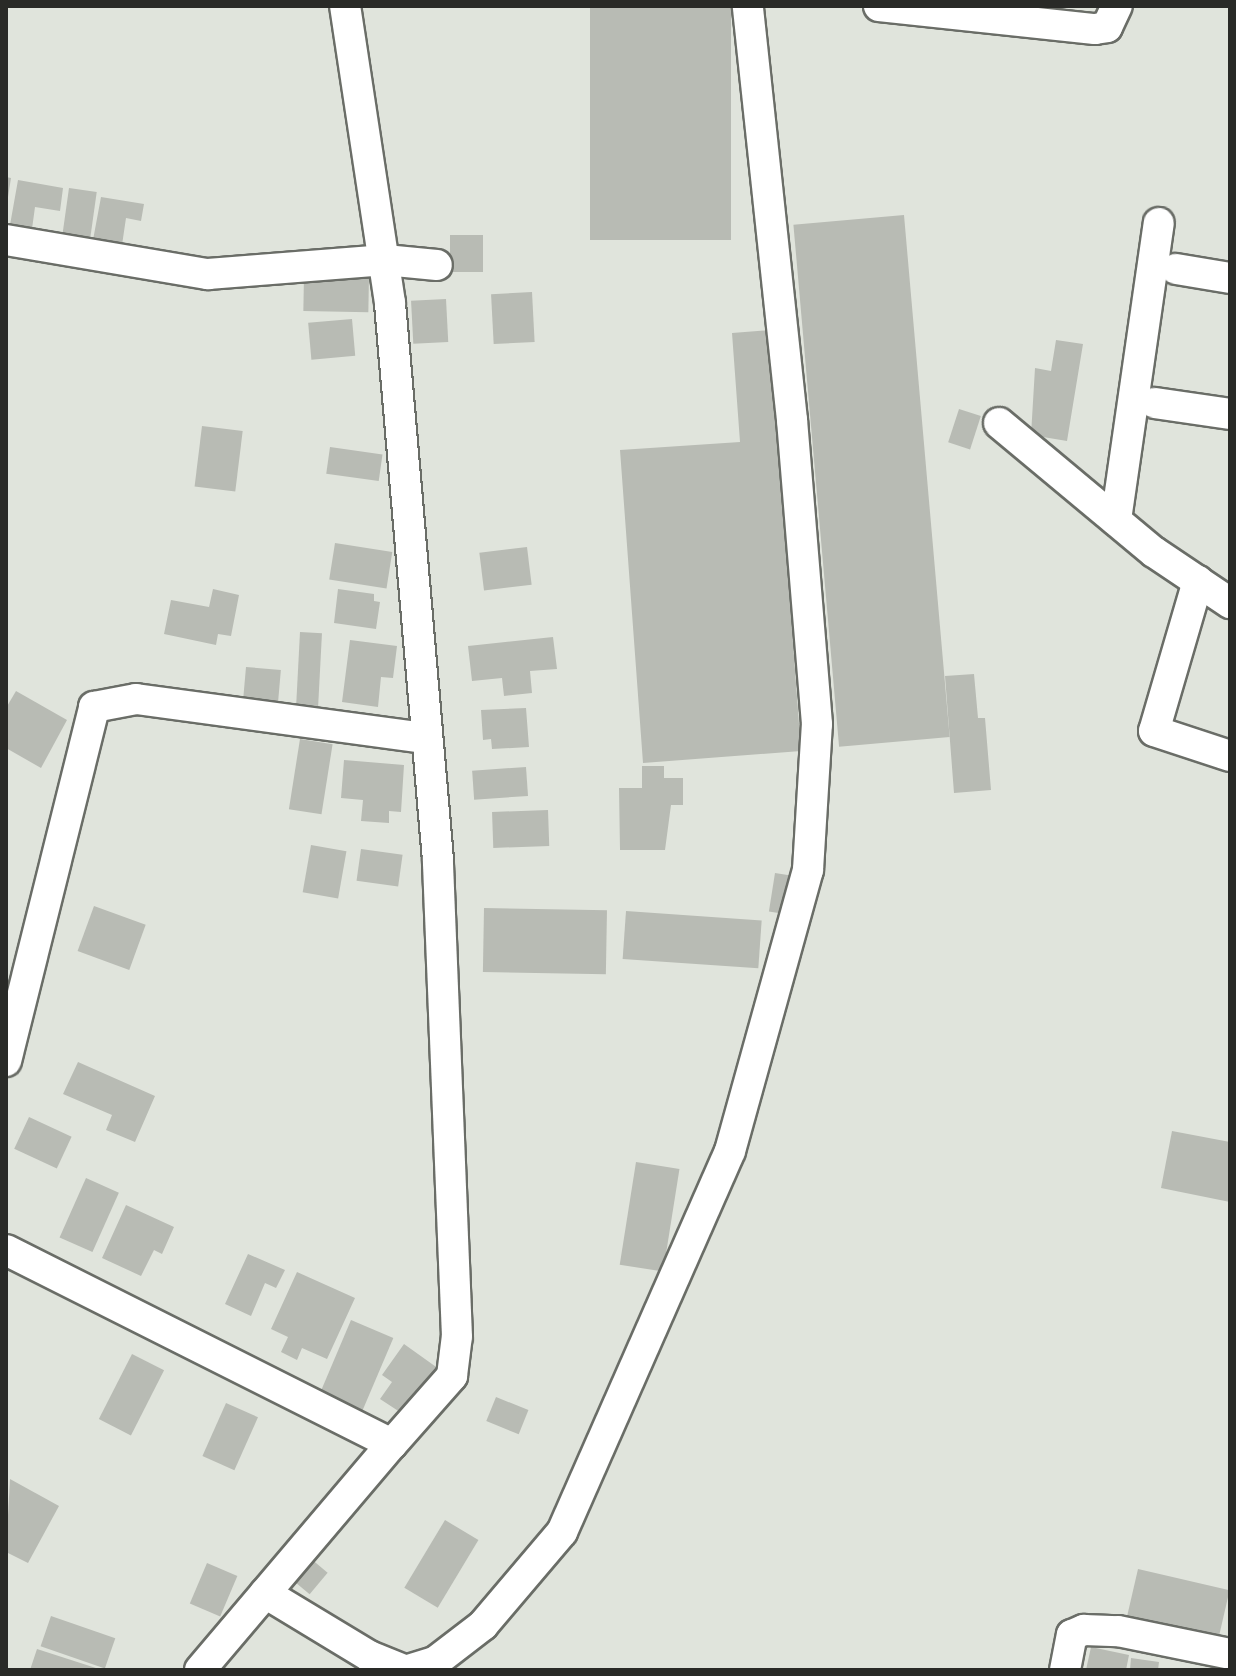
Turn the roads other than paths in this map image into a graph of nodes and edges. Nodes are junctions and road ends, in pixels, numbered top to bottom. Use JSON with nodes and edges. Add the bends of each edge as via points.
{"nodes":[{"id":1,"x":345,"y":6,"type":"edge"},
{"id":2,"x":748,"y":6,"type":"edge"},
{"id":3,"x":879,"y":6,"type":"edge"},
{"id":4,"x":1117,"y":6,"type":"edge"},
{"id":5,"x":1159,"y":223,"type":"dead end"},
{"id":6,"x":6,"y":240,"type":"edge"},
{"id":7,"x":385,"y":260,"type":"junction"},
{"id":8,"x":437,"y":265,"type":"dead end"},
{"id":9,"x":1176,"y":269,"type":"dead end"},
{"id":10,"x":1230,"y":278,"type":"edge"},
{"id":11,"x":1155,"y":403,"type":"dead end"},
{"id":12,"x":1230,"y":414,"type":"edge"},
{"id":13,"x":999,"y":423,"type":"dead end"},
{"id":14,"x":1116,"y":520,"type":"junction"},
{"id":15,"x":1198,"y":581,"type":"junction"},
{"id":16,"x":1230,"y":603,"type":"edge"},
{"id":17,"x":425,"y":738,"type":"junction"},
{"id":18,"x":1230,"y":756,"type":"edge"},
{"id":19,"x":6,"y":1061,"type":"edge"},
{"id":20,"x":6,"y":1250,"type":"edge"},
{"id":21,"x":392,"y":1444,"type":"junction"},
{"id":22,"x":265,"y":1593,"type":"junction"},
{"id":23,"x":1230,"y":1654,"type":"edge"},
{"id":24,"x":200,"y":1670,"type":"edge"},
{"id":25,"x":406,"y":1670,"type":"edge"},
{"id":26,"x":1065,"y":1670,"type":"edge"}],
"edges":[{"from":1,"to":7,"type":"street"},
{"from":2,"to":25,"type":"street","via":[[792,420],[817,724],[808,870],[730,1151],[562,1532],[483,1625],[435,1662]]},
{"from":3,"to":4,"type":"street","via":[[1095,29],[1107,27]]},
{"from":5,"to":14,"type":"street"},
{"from":6,"to":7,"type":"street","via":[[208,274]]},
{"from":7,"to":8,"type":"street"},
{"from":7,"to":17,"type":"street"},
{"from":9,"to":10,"type":"street"},
{"from":11,"to":12,"type":"street"},
{"from":13,"to":14,"type":"street"},
{"from":14,"to":15,"type":"street"},
{"from":15,"to":16,"type":"street"},
{"from":15,"to":18,"type":"street","via":[[1154,731]]},
{"from":17,"to":19,"type":"street","via":[[136,699],[94,707]]},
{"from":17,"to":21,"type":"street","via":[[446,986],[457,1355],[452,1376]]},
{"from":20,"to":21,"type":"street"},
{"from":21,"to":22,"type":"street"},
{"from":22,"to":24,"type":"street"},
{"from":22,"to":25,"type":"street","via":[[369,1656]]},
{"from":23,"to":26,"type":"street","via":[[1118,1631],[1084,1630],[1072,1635]]}]}
